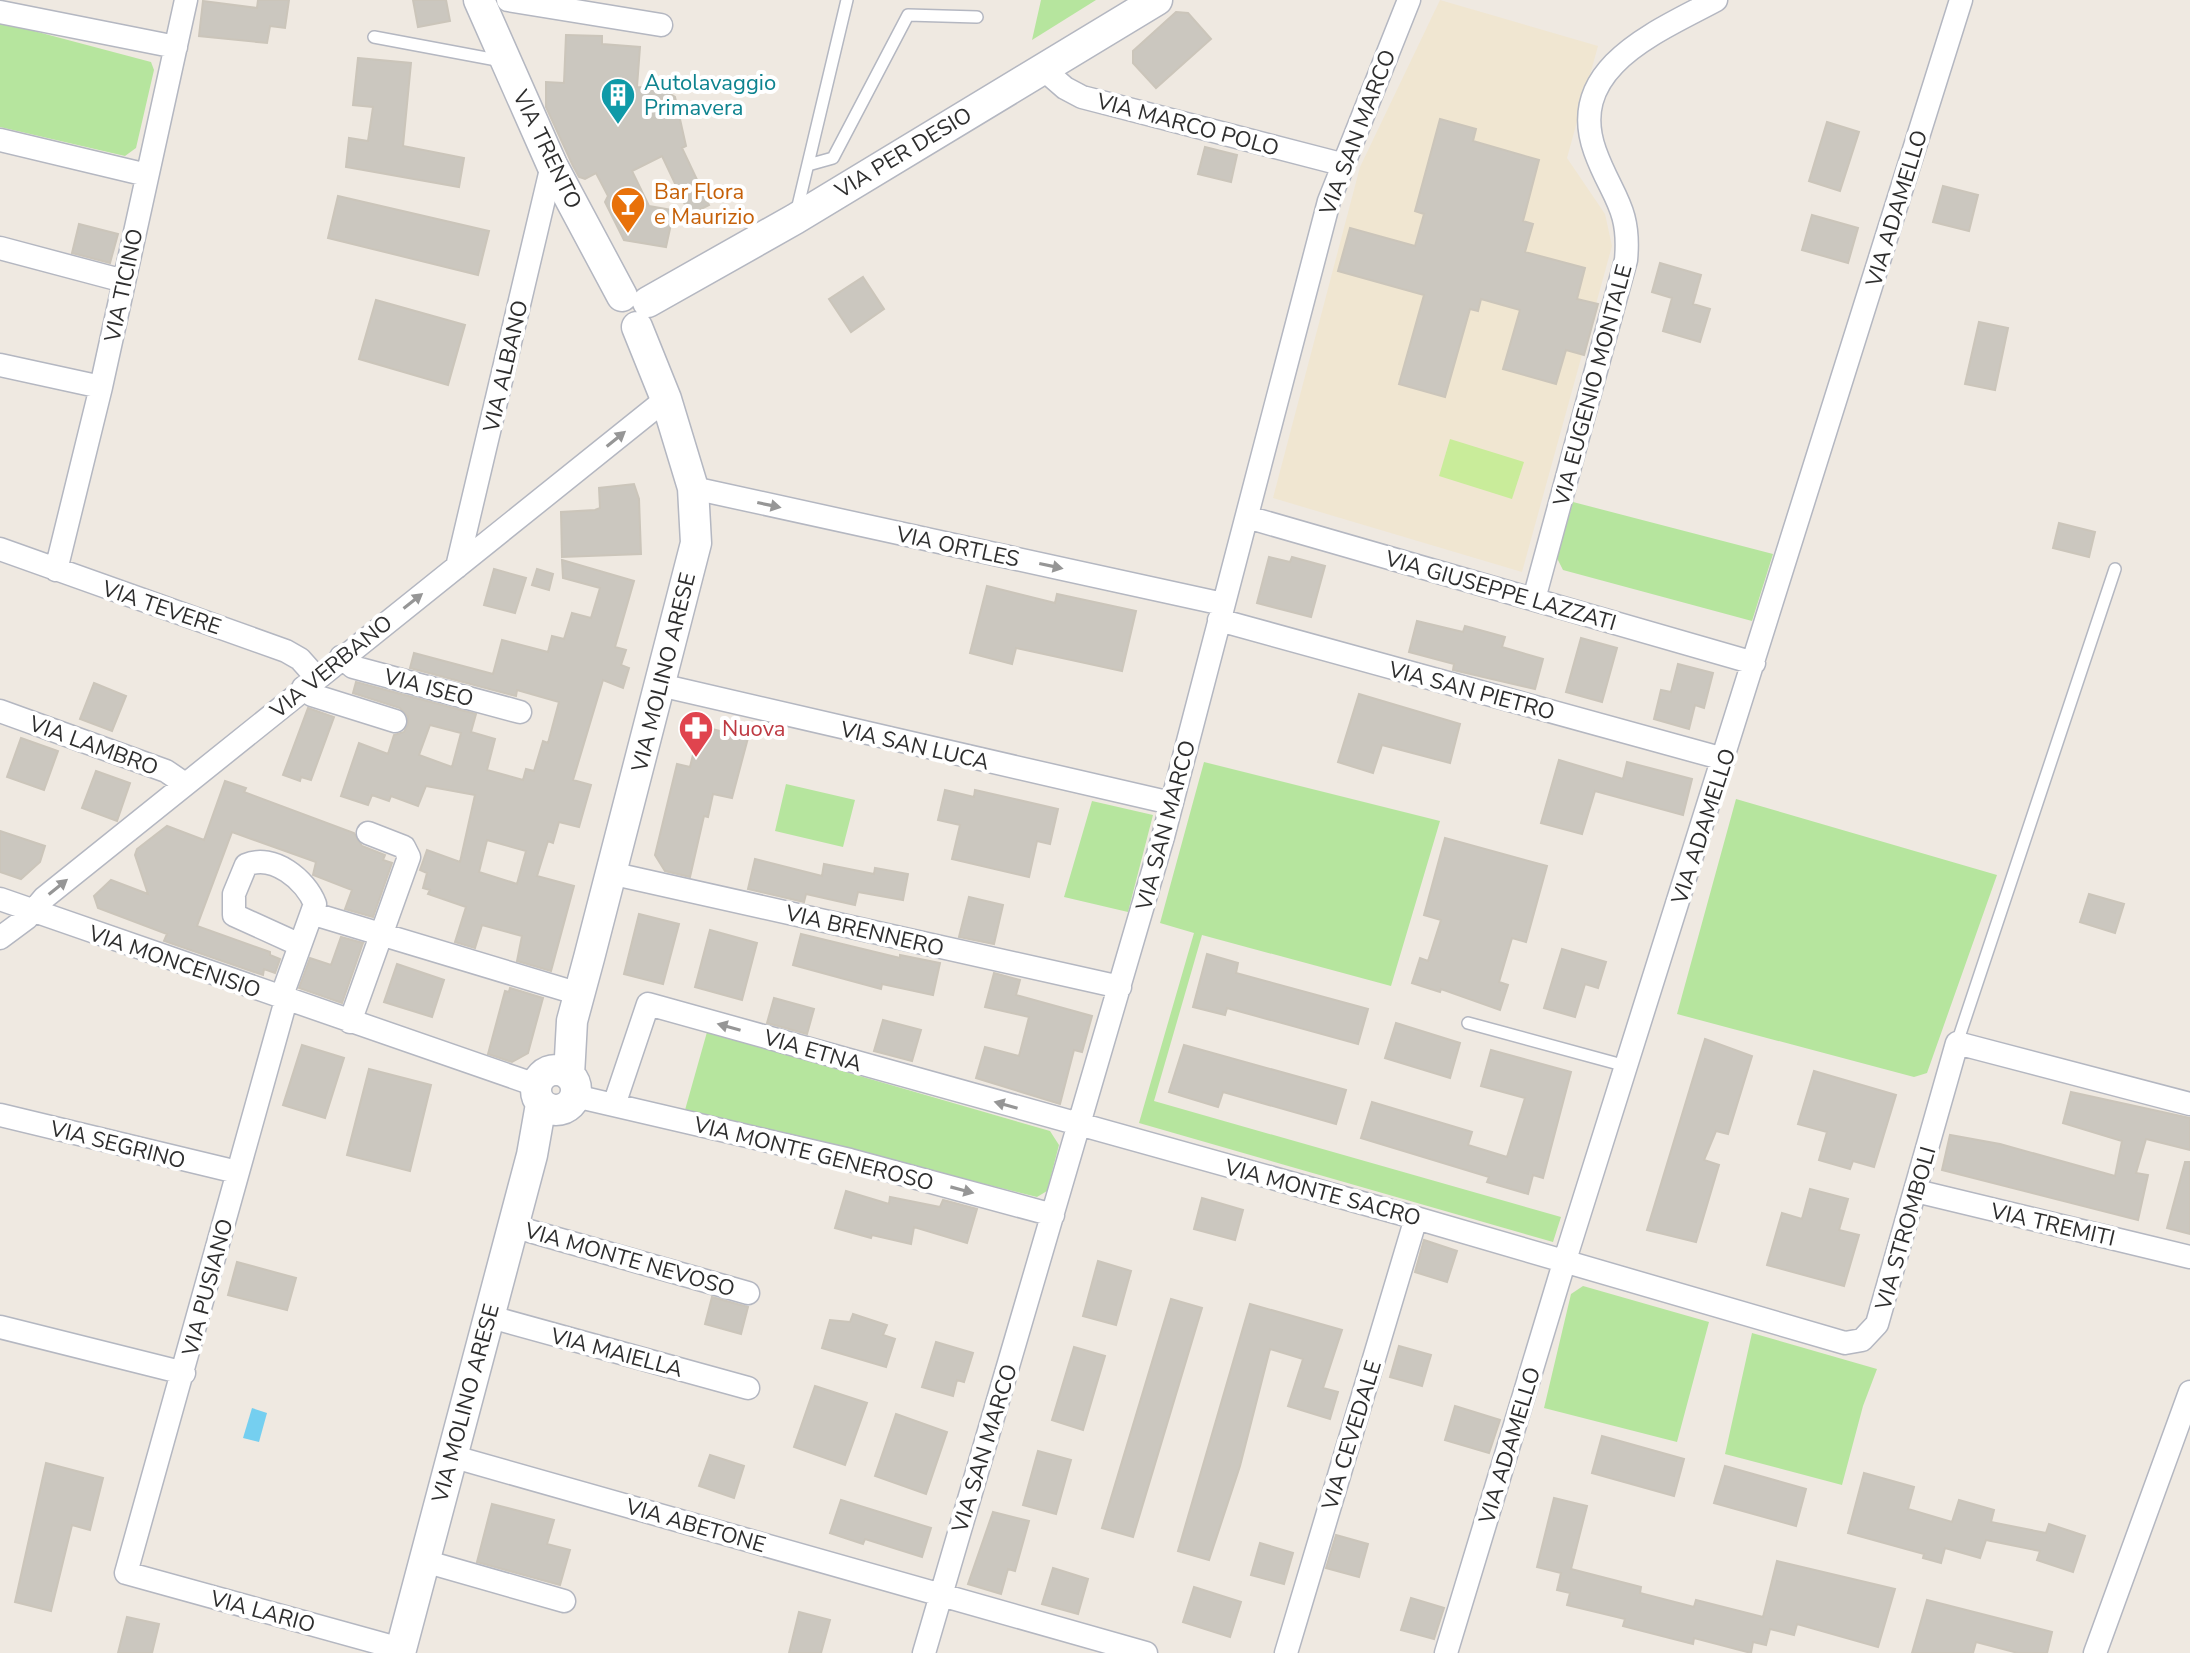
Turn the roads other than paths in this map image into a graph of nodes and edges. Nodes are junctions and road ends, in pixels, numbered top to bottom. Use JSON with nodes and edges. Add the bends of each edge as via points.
{"nodes":[{"id":1,"x":186,"y":0,"type":"edge"},
{"id":2,"x":479,"y":0,"type":"edge"},
{"id":3,"x":508,"y":0,"type":"edge"},
{"id":4,"x":847,"y":0,"type":"edge"},
{"id":5,"x":1157,"y":0,"type":"edge"},
{"id":6,"x":1409,"y":0,"type":"edge"},
{"id":7,"x":1716,"y":0,"type":"edge"},
{"id":8,"x":1961,"y":0,"type":"edge"},
{"id":9,"x":3,"y":8,"type":"edge"},
{"id":10,"x":977,"y":17,"type":"dead end"},
{"id":11,"x":661,"y":25,"type":"dead end"},
{"id":12,"x":374,"y":37,"type":"dead end"},
{"id":13,"x":176,"y":47,"type":"junction"},
{"id":14,"x":507,"y":62,"type":"junction"},
{"id":15,"x":1042,"y":68,"type":"junction"},
{"id":16,"x":0,"y":140,"type":"edge"},
{"id":17,"x":1341,"y":164,"type":"junction"},
{"id":18,"x":552,"y":165,"type":"junction"},
{"id":19,"x":808,"y":165,"type":"junction"},
{"id":20,"x":147,"y":175,"type":"junction"},
{"id":21,"x":795,"y":219,"type":"junction"},
{"id":22,"x":0,"y":248,"type":"edge"},
{"id":23,"x":124,"y":281,"type":"junction"},
{"id":24,"x":636,"y":308,"type":"junction"},
{"id":25,"x":0,"y":365,"type":"edge"},
{"id":26,"x":101,"y":387,"type":"junction"},
{"id":27,"x":666,"y":399,"type":"junction"},
{"id":28,"x":693,"y":488,"type":"junction"},
{"id":29,"x":1247,"y":517,"type":"junction"},
{"id":30,"x":0,"y":549,"type":"edge"},
{"id":31,"x":457,"y":567,"type":"junction"},
{"id":32,"x":2115,"y":569,"type":"dead end"},
{"id":33,"x":56,"y":570,"type":"junction"},
{"id":34,"x":1534,"y":599,"type":"junction"},
{"id":35,"x":1221,"y":612,"type":"junction"},
{"id":36,"x":341,"y":657,"type":"junction"},
{"id":37,"x":1754,"y":663,"type":"junction"},
{"id":38,"x":310,"y":682,"type":"junction"},
{"id":39,"x":660,"y":685,"type":"junction"},
{"id":40,"x":0,"y":711,"type":"edge"},
{"id":41,"x":520,"y":712,"type":"dead end"},
{"id":42,"x":395,"y":721,"type":"dead end"},
{"id":43,"x":1724,"y":759,"type":"junction"},
{"id":44,"x":185,"y":784,"type":"junction"},
{"id":45,"x":1171,"y":803,"type":"junction"},
{"id":46,"x":368,"y":833,"type":"dead end"},
{"id":47,"x":610,"y":873,"type":"junction"},
{"id":48,"x":0,"y":899,"type":"edge"},
{"id":49,"x":33,"y":910,"type":"junction"},
{"id":50,"x":314,"y":914,"type":"junction"},
{"id":51,"x":382,"y":936,"type":"junction"},
{"id":52,"x":0,"y":938,"type":"edge"},
{"id":53,"x":300,"y":945,"type":"junction"},
{"id":54,"x":1120,"y":987,"type":"junction"},
{"id":55,"x":284,"y":999,"type":"junction"},
{"id":56,"x":574,"y":1007,"type":"junction"},
{"id":57,"x":350,"y":1022,"type":"junction"},
{"id":58,"x":1468,"y":1023,"type":"dead end"},
{"id":59,"x":1957,"y":1043,"type":"junction"},
{"id":60,"x":1626,"y":1066,"type":"junction"},
{"id":61,"x":556,"y":1090,"type":"junction"},
{"id":62,"x":2190,"y":1104,"type":"edge"},
{"id":63,"x":614,"y":1105,"type":"junction"},
{"id":64,"x":0,"y":1115,"type":"edge"},
{"id":65,"x":1081,"y":1126,"type":"junction"},
{"id":66,"x":237,"y":1172,"type":"junction"},
{"id":67,"x":1916,"y":1191,"type":"junction"},
{"id":68,"x":1053,"y":1215,"type":"junction"},
{"id":69,"x":1416,"y":1218,"type":"junction"},
{"id":70,"x":512,"y":1226,"type":"junction"},
{"id":71,"x":2190,"y":1257,"type":"edge"},
{"id":72,"x":1564,"y":1263,"type":"junction"},
{"id":73,"x":748,"y":1293,"type":"dead end"},
{"id":74,"x":487,"y":1316,"type":"junction"},
{"id":75,"x":0,"y":1327,"type":"edge"},
{"id":76,"x":184,"y":1373,"type":"junction"},
{"id":77,"x":748,"y":1388,"type":"dead end"},
{"id":78,"x":2190,"y":1392,"type":"edge"},
{"id":79,"x":451,"y":1456,"type":"junction"},
{"id":80,"x":424,"y":1561,"type":"junction"},
{"id":81,"x":126,"y":1573,"type":"joint"},
{"id":82,"x":941,"y":1594,"type":"junction"},
{"id":83,"x":564,"y":1601,"type":"dead end"},
{"id":84,"x":400,"y":1651,"type":"edge"},
{"id":85,"x":924,"y":1653,"type":"edge"},
{"id":86,"x":1146,"y":1653,"type":"edge"},
{"id":87,"x":1286,"y":1653,"type":"edge"},
{"id":88,"x":1446,"y":1653,"type":"edge"},
{"id":89,"x":2095,"y":1653,"type":"edge"}],
"edges":[{"from":1,"to":13,"type":"street","name":"VIA TICINO"},
{"from":2,"to":14,"type":"street","name":"VIA TRENTO"},
{"from":3,"to":11,"type":"street"},
{"from":4,"to":19,"type":"lane"},
{"from":5,"to":15,"type":"street","name":"VIA PER DESIO"},
{"from":6,"to":17,"type":"street","name":"VIA SAN MARCO"},
{"from":7,"to":34,"type":"street","name":"VIA EUGENIO MONTALE","via":[[1619,56],[1597,85],[1591,131],[1626,218],[1626,260]]},
{"from":8,"to":37,"type":"street","name":"VIA ADAMELLO"},
{"from":9,"to":13,"type":"street"},
{"from":10,"to":19,"type":"lane","via":[[908,15],[833,158]]},
{"from":12,"to":14,"type":"lane"},
{"from":13,"to":20,"type":"street","name":"VIA TICINO"},
{"from":14,"to":18,"type":"street","name":"VIA TRENTO"},
{"from":15,"to":17,"type":"street","name":"VIA MARCO POLO","via":[[1082,97]]},
{"from":15,"to":21,"type":"street","name":"VIA PER DESIO"},
{"from":16,"to":20,"type":"street"},
{"from":17,"to":29,"type":"street","name":"VIA SAN MARCO"},
{"from":18,"to":24,"type":"street","name":"VIA TRENTO"},
{"from":18,"to":31,"type":"street","name":"VIA ALBANO"},
{"from":19,"to":21,"type":"lane"},
{"from":20,"to":23,"type":"street","name":"VIA TICINO"},
{"from":21,"to":24,"type":"street","name":"VIA PER DESIO"},
{"from":22,"to":23,"type":"street"},
{"from":23,"to":26,"type":"street","name":"VIA TICINO"},
{"from":24,"to":27,"type":"street","name":"VIA MOLINO ARESE"},
{"from":25,"to":26,"type":"street"},
{"from":26,"to":33,"type":"street","name":"VIA TICINO"},
{"from":27,"to":28,"type":"street","name":"VIA MOLINO ARESE"},
{"from":31,"to":27,"type":"street","name":"VIA VERBANO","one_way":true},
{"from":28,"to":35,"type":"street","name":"VIA ORTLES","one_way":true},
{"from":28,"to":39,"type":"street","name":"VIA MOLINO ARESE","via":[[696,543]]},
{"from":29,"to":34,"type":"street","name":"VIA GIUSEPPE LAZZATI"},
{"from":29,"to":35,"type":"street","name":"VIA SAN MARCO"},
{"from":30,"to":33,"type":"street","name":"VIA TEVERE"},
{"from":36,"to":31,"type":"street","name":"VIA VERBANO","one_way":true},
{"from":32,"to":59,"type":"lane"},
{"from":33,"to":38,"type":"street","name":"VIA TEVERE","via":[[292,653]]},
{"from":34,"to":37,"type":"street","name":"VIA GIUSEPPE LAZZATI"},
{"from":35,"to":43,"type":"street","name":"VIA SAN PIETRO"},
{"from":35,"to":45,"type":"street","name":"VIA SAN MARCO"},
{"from":36,"to":38,"type":"street","name":"VIA VERBANO"},
{"from":36,"to":41,"type":"street","name":"VIA ISEO","via":[[353,667]]},
{"from":37,"to":43,"type":"street","name":"VIA ADAMELLO"},
{"from":38,"to":42,"type":"street","name":"VIA ISEO","via":[[312,695]]},
{"from":38,"to":44,"type":"street","name":"VIA VERBANO"},
{"from":39,"to":45,"type":"street","name":"VIA SAN LUCA"},
{"from":39,"to":47,"type":"street","name":"VIA MOLINO ARESE"},
{"from":40,"to":44,"type":"street","name":"VIA LAMBRO","via":[[159,768]]},
{"from":43,"to":60,"type":"street","name":"VIA ADAMELLO"},
{"from":49,"to":44,"type":"street","name":"VIA VERBANO","one_way":true},
{"from":45,"to":54,"type":"street","name":"VIA SAN MARCO"},
{"from":46,"to":51,"type":"street","via":[[409,853]]},
{"from":47,"to":54,"type":"street","name":"VIA BRENNERO"},
{"from":47,"to":56,"type":"street","name":"VIA MOLINO ARESE"},
{"from":48,"to":49,"type":"street","name":"VIA MONCENISIO"},
{"from":49,"to":52,"type":"street","name":"VIA VERBANO"},
{"from":49,"to":55,"type":"street","name":"VIA MONCENISIO"},
{"from":50,"to":51,"type":"street"},
{"from":50,"to":53,"type":"street"},
{"from":50,"to":53,"type":"street","via":[[313,897],[291,873],[261,862],[242,870],[234,915]]},
{"from":51,"to":56,"type":"street"},
{"from":51,"to":57,"type":"street"},
{"from":53,"to":55,"type":"street","name":"VIA PUSIANO"},
{"from":54,"to":65,"type":"street","name":"VIA SAN MARCO"},
{"from":55,"to":57,"type":"street","name":"VIA MONCENISIO"},
{"from":55,"to":66,"type":"street","name":"VIA PUSIANO"},
{"from":56,"to":61,"type":"street","name":"VIA MOLINO ARESE"},
{"from":57,"to":61,"type":"street","name":"VIA MONCENISIO"},
{"from":58,"to":60,"type":"lane"},
{"from":59,"to":62,"type":"street"},
{"from":59,"to":67,"type":"street","name":"VIA STROMBOLI"},
{"from":60,"to":72,"type":"street","name":"VIA ADAMELLO"},
{"from":61,"to":63,"type":"street","name":"VIA MONTE GENEROSO"},
{"from":61,"to":70,"type":"street","name":"VIA MOLINO ARESE"},
{"from":65,"to":63,"type":"street","name":"VIA ETNA","one_way":true,"via":[[648,1004]]},
{"from":63,"to":68,"type":"street","name":"VIA MONTE GENEROSO","one_way":true,"via":[[850,1160]]},
{"from":64,"to":66,"type":"street","name":"VIA SEGRINO"},
{"from":65,"to":68,"type":"street","name":"VIA SAN MARCO"},
{"from":65,"to":69,"type":"street","name":"VIA MONTE SACRO"},
{"from":66,"to":76,"type":"street","name":"VIA PUSIANO"},
{"from":67,"to":71,"type":"street","name":"VIA TREMITI"},
{"from":67,"to":72,"type":"street","name":"VIA STROMBOLI","via":[[1877,1324],[1862,1340],[1845,1343]]},
{"from":68,"to":82,"type":"street","name":"VIA SAN MARCO"},
{"from":69,"to":72,"type":"street","name":"VIA MONTE SACRO"},
{"from":69,"to":87,"type":"street","name":"VIA CEVEDALE"},
{"from":70,"to":73,"type":"street","name":"VIA MONTE NEVOSO"},
{"from":70,"to":74,"type":"street","name":"VIA MOLINO ARESE"},
{"from":72,"to":88,"type":"street","name":"VIA ADAMELLO"},
{"from":74,"to":77,"type":"street","name":"VIA MAIELLA"},
{"from":74,"to":79,"type":"street","name":"VIA MOLINO ARESE"},
{"from":75,"to":76,"type":"street"},
{"from":76,"to":81,"type":"street","name":"VIA PUSIANO"},
{"from":78,"to":89,"type":"street"},
{"from":79,"to":80,"type":"street","name":"VIA MOLINO ARESE"},
{"from":79,"to":82,"type":"street","name":"VIA ABETONE"},
{"from":80,"to":83,"type":"street"},
{"from":80,"to":84,"type":"street","name":"VIA MOLINO ARESE"},
{"from":81,"to":84,"type":"street","name":"VIA LARIO"},
{"from":82,"to":85,"type":"street","name":"VIA SAN MARCO"},
{"from":82,"to":86,"type":"street","name":"VIA ABETONE"}]}
